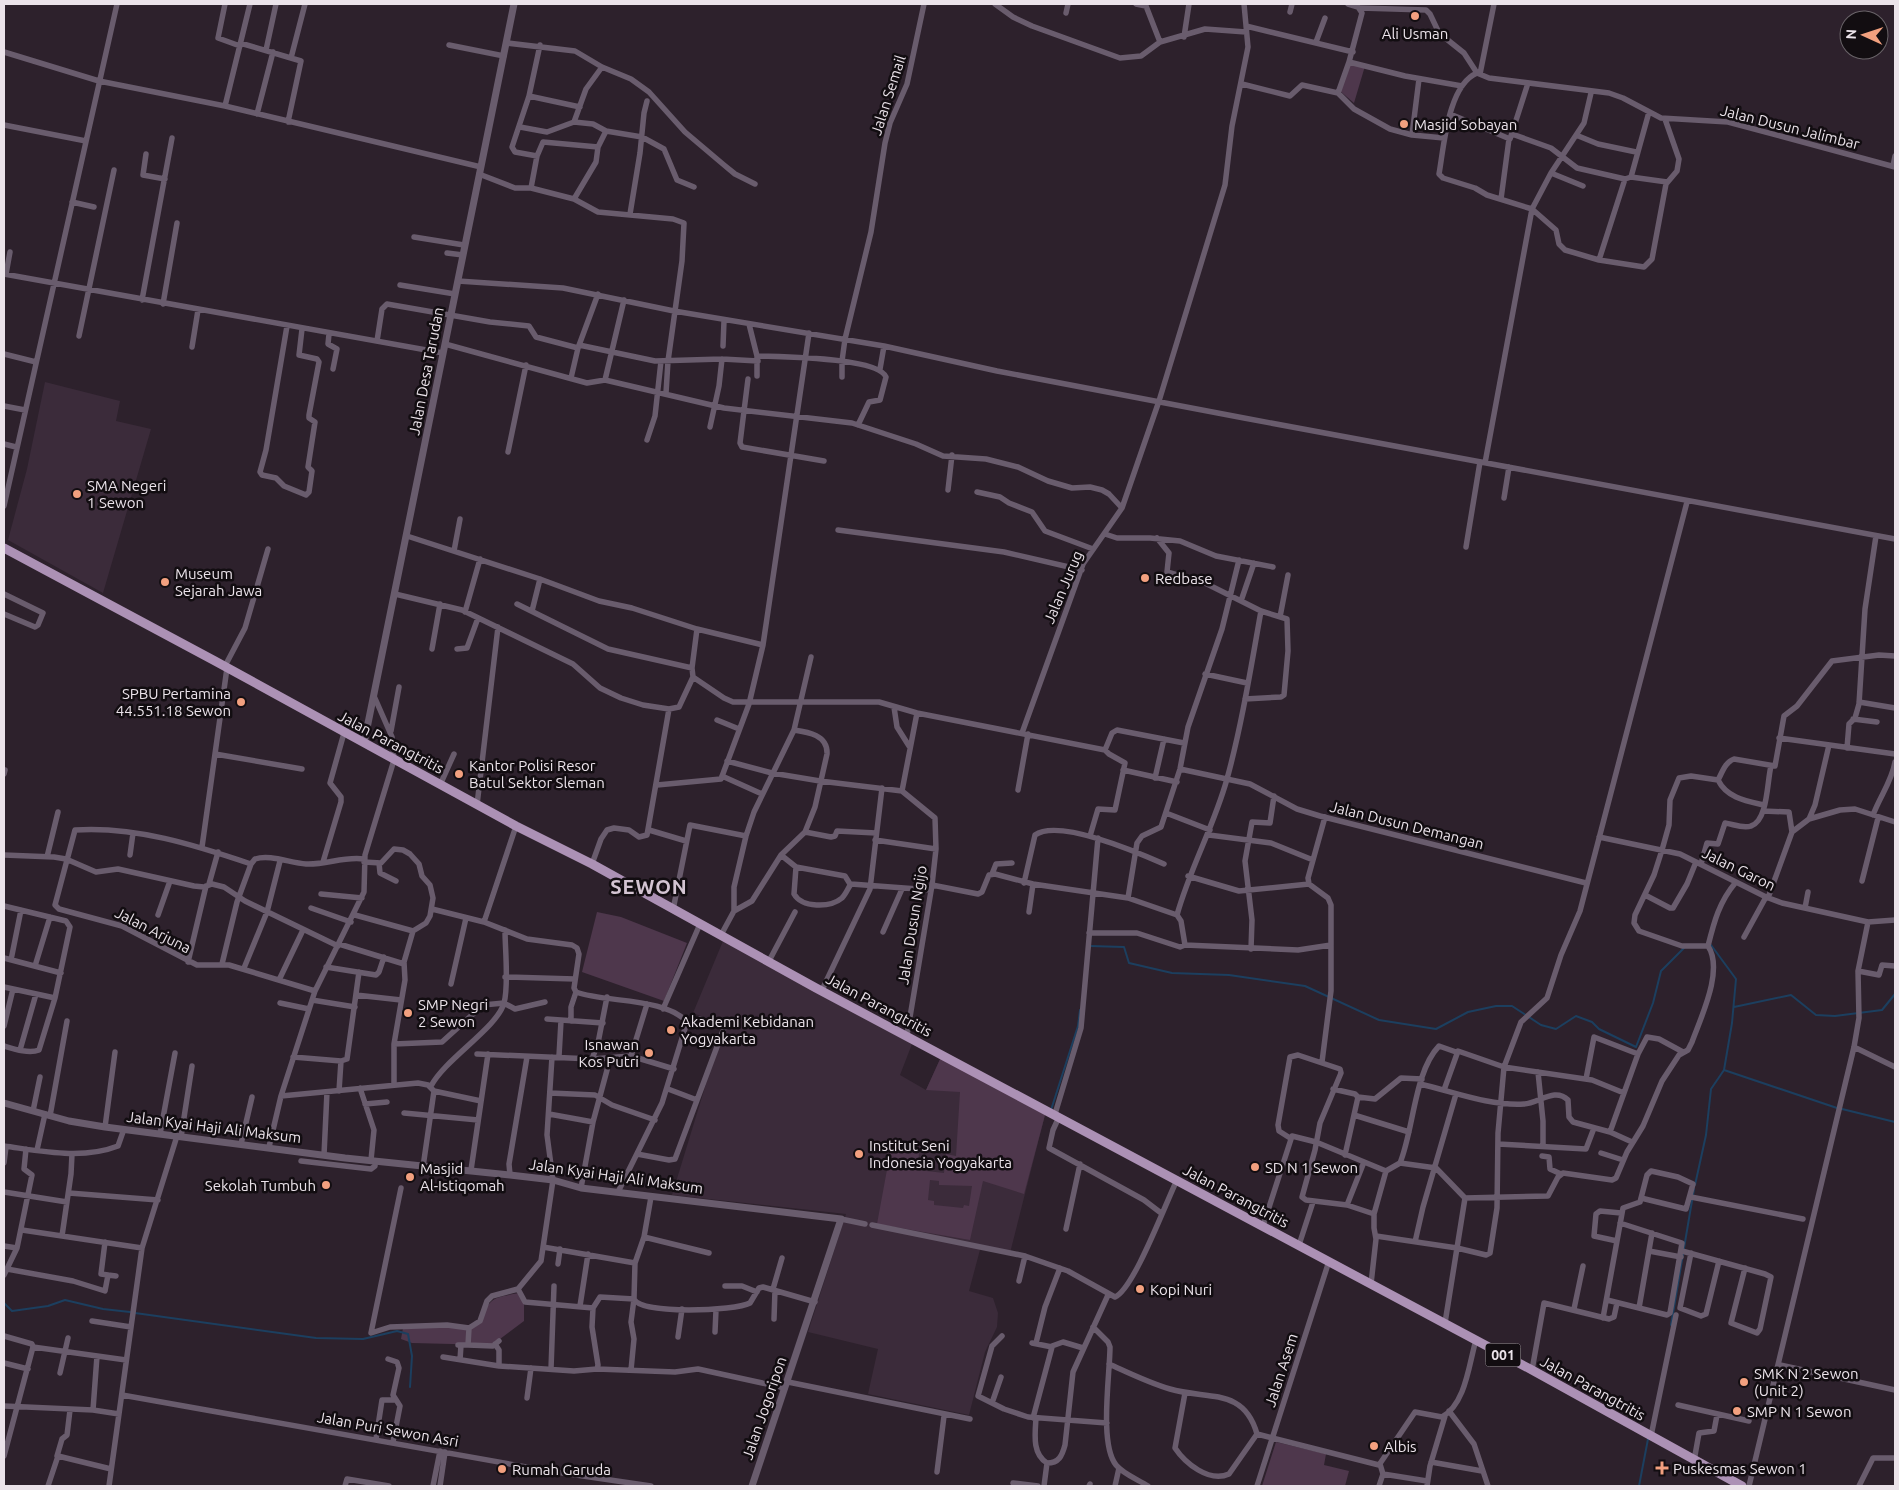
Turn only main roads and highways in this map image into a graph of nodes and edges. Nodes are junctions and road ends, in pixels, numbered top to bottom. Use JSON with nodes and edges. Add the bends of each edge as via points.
{"nodes":[{"id":1,"x":4,"y":548,"type":"edge"},
{"id":2,"x":1732,"y":1484,"type":"edge"},
{"id":3,"x":1742,"y":1486,"type":"edge"}],
"edges":[{"from":1,"to":2,"type":"main road","name":"Jalan Parangtritis","number":"001","via":[[1532,1370]]},
{"from":2,"to":3,"type":"main road","name":"Jalan Parangtritis","number":"001"}]}
